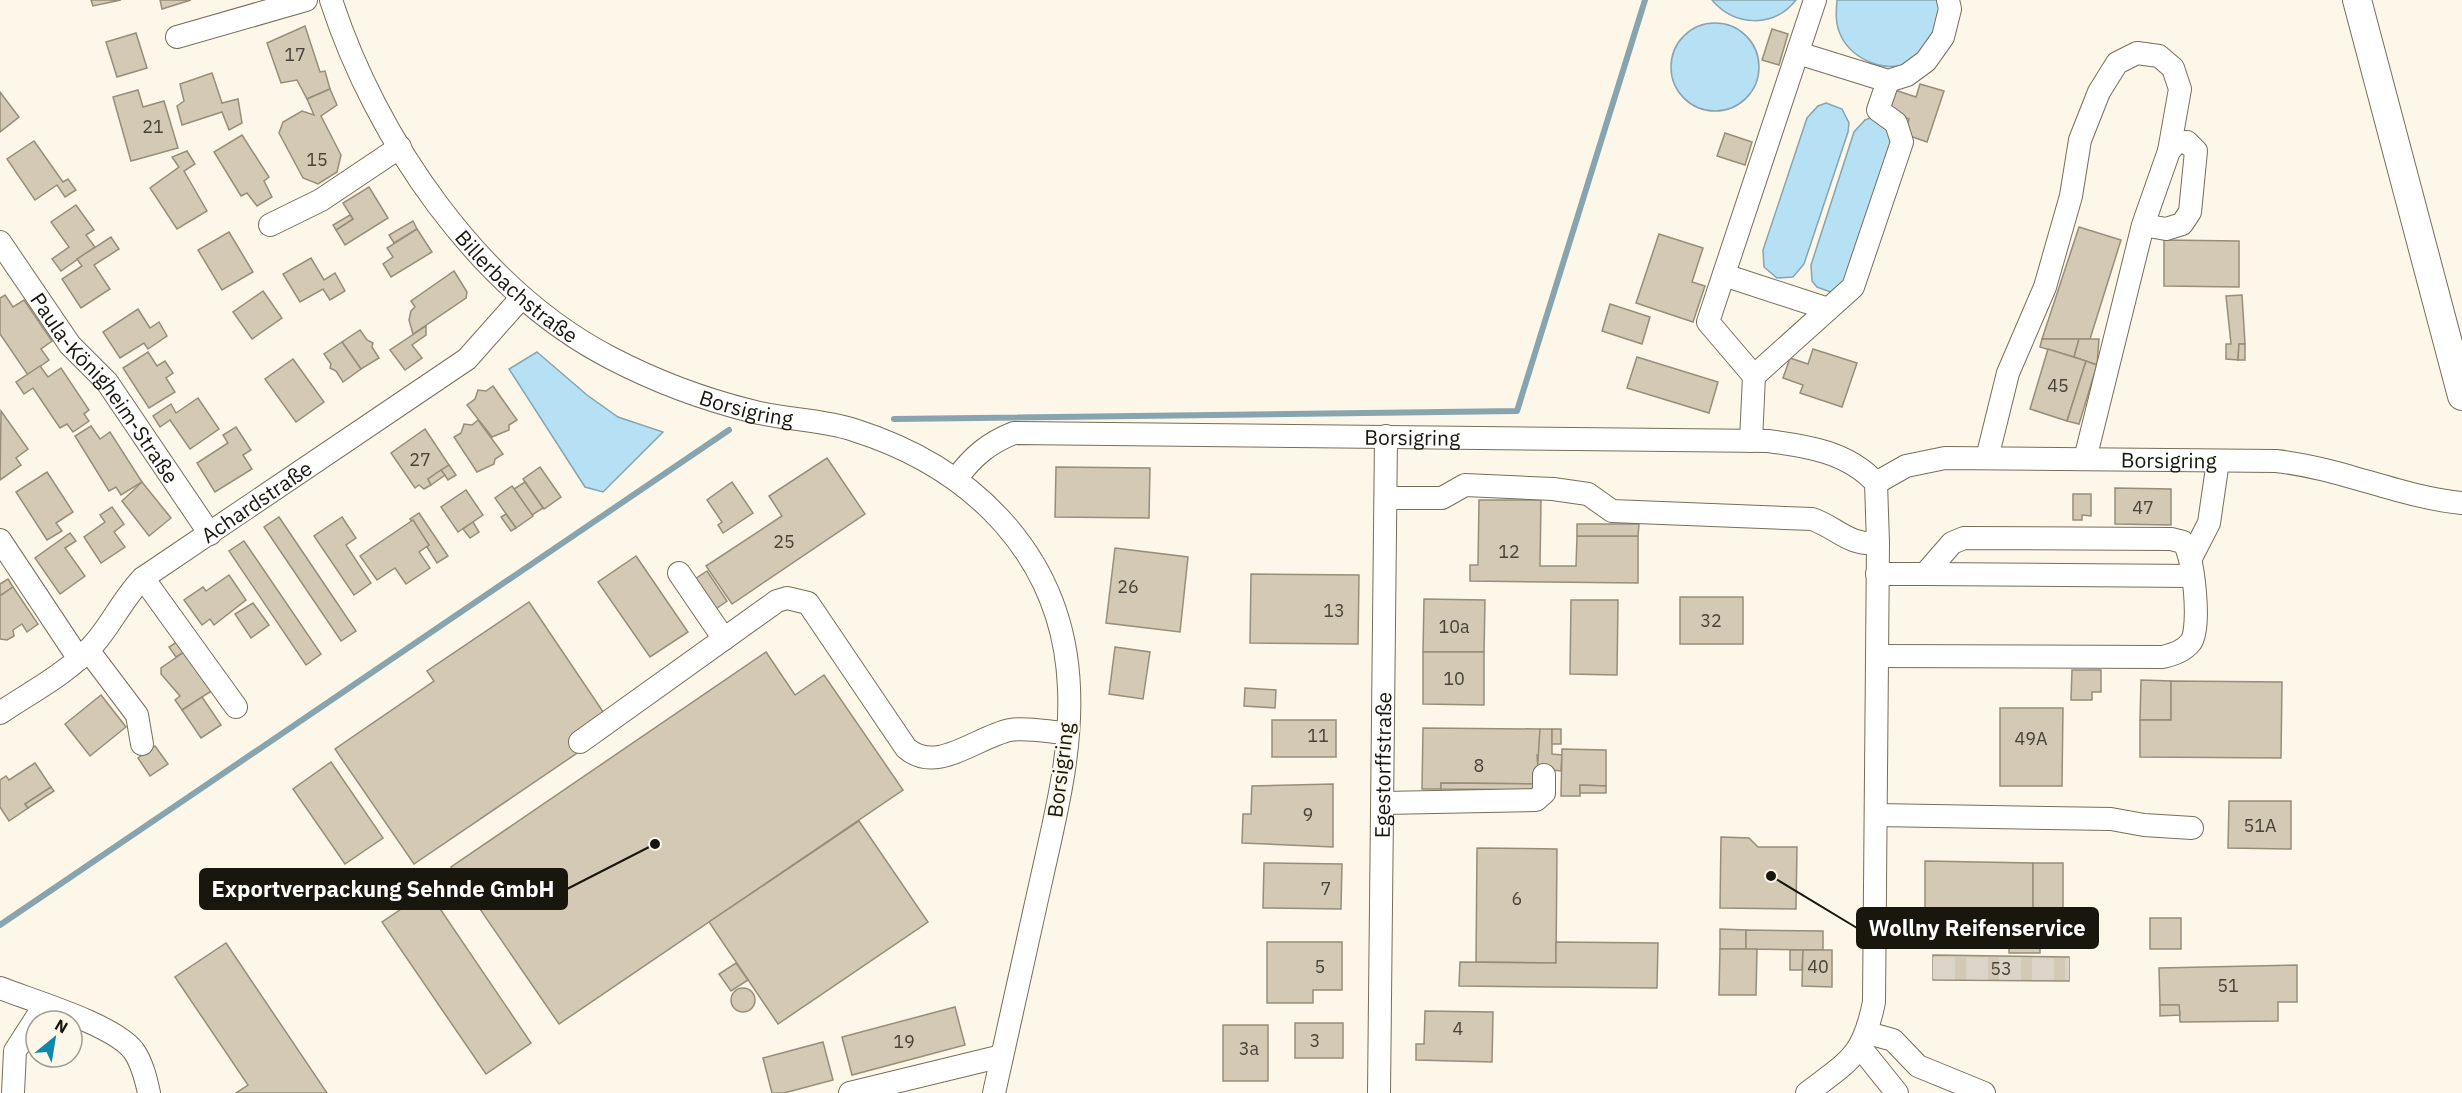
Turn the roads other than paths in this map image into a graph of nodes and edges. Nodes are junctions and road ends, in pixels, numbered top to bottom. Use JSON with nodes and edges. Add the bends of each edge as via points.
{"nodes":[{"id":1,"x":306,"y":0,"type":"edge"},
{"id":2,"x":332,"y":0,"type":"edge"},
{"id":3,"x":1815,"y":0,"type":"edge"},
{"id":4,"x":1948,"y":0,"type":"edge"},
{"id":5,"x":2357,"y":0,"type":"edge"},
{"id":6,"x":177,"y":37,"type":"dead end"},
{"id":7,"x":1798,"y":53,"type":"junction"},
{"id":8,"x":1888,"y":81,"type":"junction"},
{"id":9,"x":400,"y":147,"type":"junction"},
{"id":10,"x":2169,"y":151,"type":"junction"},
{"id":11,"x":270,"y":225,"type":"dead end"},
{"id":12,"x":2143,"y":225,"type":"junction"},
{"id":13,"x":0,"y":242,"type":"edge"},
{"id":14,"x":1724,"y":275,"type":"junction"},
{"id":15,"x":522,"y":297,"type":"junction"},
{"id":16,"x":1828,"y":309,"type":"junction"},
{"id":17,"x":1754,"y":376,"type":"junction"},
{"id":18,"x":670,"y":386,"type":"joint"},
{"id":19,"x":2462,"y":396,"type":"edge"},
{"id":20,"x":1386,"y":436,"type":"junction"},
{"id":21,"x":1751,"y":441,"type":"junction"},
{"id":22,"x":1987,"y":458,"type":"junction"},
{"id":23,"x":2085,"y":459,"type":"junction"},
{"id":24,"x":2218,"y":461,"type":"junction"},
{"id":25,"x":957,"y":478,"type":"junction"},
{"id":26,"x":1876,"y":483,"type":"junction"},
{"id":27,"x":1386,"y":498,"type":"junction"},
{"id":28,"x":2462,"y":503,"type":"edge"},
{"id":29,"x":210,"y":534,"type":"junction"},
{"id":30,"x":0,"y":540,"type":"edge"},
{"id":31,"x":1878,"y":543,"type":"junction"},
{"id":32,"x":2192,"y":566,"type":"junction"},
{"id":33,"x":679,"y":573,"type":"dead end"},
{"id":34,"x":1877,"y":574,"type":"junction"},
{"id":35,"x":1925,"y":574,"type":"junction"},
{"id":36,"x":144,"y":578,"type":"junction"},
{"id":37,"x":724,"y":639,"type":"junction"},
{"id":38,"x":83,"y":655,"type":"junction"},
{"id":39,"x":1877,"y":656,"type":"junction"},
{"id":40,"x":236,"y":707,"type":"dead end"},
{"id":41,"x":0,"y":713,"type":"edge"},
{"id":42,"x":1066,"y":733,"type":"junction"},
{"id":43,"x":580,"y":741,"type":"dead end"},
{"id":44,"x":142,"y":744,"type":"dead end"},
{"id":45,"x":1544,"y":775,"type":"dead end"},
{"id":46,"x":1383,"y":803,"type":"junction"},
{"id":47,"x":1875,"y":815,"type":"junction"},
{"id":48,"x":2192,"y":828,"type":"dead end"},
{"id":49,"x":0,"y":988,"type":"edge"},
{"id":50,"x":44,"y":1006,"type":"junction"},
{"id":51,"x":1864,"y":1040,"type":"junction"},
{"id":52,"x":1002,"y":1056,"type":"junction"},
{"id":53,"x":13,"y":1093,"type":"edge"},
{"id":54,"x":149,"y":1093,"type":"edge"},
{"id":55,"x":850,"y":1093,"type":"edge"},
{"id":56,"x":994,"y":1093,"type":"edge"},
{"id":57,"x":1379,"y":1093,"type":"edge"},
{"id":58,"x":1807,"y":1093,"type":"edge"},
{"id":59,"x":1897,"y":1093,"type":"edge"},
{"id":60,"x":1984,"y":1093,"type":"edge"}],
"edges":[{"from":1,"to":6,"type":"street"},
{"from":2,"to":9,"type":"street","name":"Billerbachstraße","via":[[346,46]]},
{"from":3,"to":7,"type":"street"},
{"from":4,"to":8,"type":"street","via":[[1950,9],[1943,37],[1926,61],[1907,75]]},
{"from":5,"to":19,"type":"main road"},
{"from":7,"to":8,"type":"street"},
{"from":7,"to":14,"type":"street"},
{"from":8,"to":16,"type":"street","via":[[1878,110],[1896,123],[1902,142],[1853,287]]},
{"from":9,"to":11,"type":"street","via":[[321,200]]},
{"from":9,"to":15,"type":"street","name":"Billerbachstraße","via":[[445,213]]},
{"from":10,"to":12,"type":"street"},
{"from":10,"to":12,"type":"street","via":[[2176,142],[2187,142],[2196,151],[2190,212],[2182,224],[2166,228]]},
{"from":10,"to":22,"type":"street","via":[[2180,89],[2173,68],[2159,56],[2137,53],[2117,63],[2099,92],[2080,140],[2071,196],[2045,287],[2008,373]]},
{"from":12,"to":23,"type":"street"},
{"from":13,"to":29,"type":"street","name":"Paula-Königheim-Straße","via":[[70,345],[107,382]]},
{"from":14,"to":16,"type":"street"},
{"from":14,"to":17,"type":"street","via":[[1708,322]]},
{"from":15,"to":18,"type":"street","name":"Billerbachstraße","via":[[561,329]]},
{"from":15,"to":29,"type":"street","name":"Achardstraße","via":[[467,358]]},
{"from":16,"to":17,"type":"street"},
{"from":17,"to":21,"type":"street"},
{"from":18,"to":25,"type":"street","name":"Borsigring","via":[[752,411],[852,429],[900,447]]},
{"from":20,"to":21,"type":"street","name":"Borsigring"},
{"from":20,"to":25,"type":"street","name":"Borsigring","via":[[1014,433],[973,456]]},
{"from":20,"to":27,"type":"street","name":"Egestorffstraße"},
{"from":21,"to":26,"type":"street","name":"Borsigring","via":[[1797,445],[1833,454],[1861,468]]},
{"from":22,"to":23,"type":"street","name":"Borsigring"},
{"from":22,"to":26,"type":"street","name":"Borsigring","via":[[1925,460],[1894,471]]},
{"from":23,"to":24,"type":"street","name":"Borsigring"},
{"from":24,"to":28,"type":"street","name":"Borsigring","via":[[2314,465]]},
{"from":24,"to":32,"type":"street","via":[[2209,523]]},
{"from":25,"to":42,"type":"street","name":"Borsigring","via":[[1023,546],[1047,586],[1069,688]]},
{"from":26,"to":31,"type":"street"},
{"from":27,"to":31,"type":"street","via":[[1442,498],[1465,485],[1553,489],[1588,494],[1612,511],[1812,519],[1862,545]]},
{"from":27,"to":46,"type":"street","name":"Egestorffstraße"},
{"from":29,"to":36,"type":"street","name":"Achardstraße"},
{"from":30,"to":38,"type":"street"},
{"from":31,"to":34,"type":"street"},
{"from":32,"to":35,"type":"street"},
{"from":32,"to":35,"type":"street","via":[[2183,542],[2171,539],[1964,538],[1953,543]]},
{"from":32,"to":39,"type":"street","via":[[2196,620],[2193,640],[2180,652],[2163,657]]},
{"from":33,"to":37,"type":"street"},
{"from":34,"to":35,"type":"street"},
{"from":34,"to":39,"type":"street"},
{"from":36,"to":38,"type":"street","name":"Achardstraße"},
{"from":36,"to":40,"type":"street"},
{"from":37,"to":42,"type":"street","via":[[777,601],[787,598],[808,603],[906,748],[925,759],[936,759],[997,733]]},
{"from":37,"to":43,"type":"street"},
{"from":38,"to":41,"type":"street","name":"Achardstraße"},
{"from":38,"to":44,"type":"street","via":[[137,715]]},
{"from":39,"to":47,"type":"street"},
{"from":42,"to":52,"type":"street","name":"Borsigring","via":[[1064,778]]},
{"from":45,"to":46,"type":"street","via":[[1544,794],[1536,800]]},
{"from":46,"to":57,"type":"street","name":"Egestorffstraße"},
{"from":47,"to":48,"type":"street","via":[[2111,819]]},
{"from":47,"to":51,"type":"street","via":[[1874,1002]]},
{"from":49,"to":50,"type":"street"},
{"from":50,"to":53,"type":"street","via":[[15,1051]]},
{"from":50,"to":54,"type":"street","via":[[110,1032],[125,1044],[144,1073]]},
{"from":51,"to":58,"type":"street","via":[[1847,1062]]},
{"from":51,"to":59,"type":"street"},
{"from":51,"to":60,"type":"street","via":[[1893,1040],[1918,1066]]},
{"from":52,"to":55,"type":"street"},
{"from":52,"to":56,"type":"street","name":"Borsigring"}]}
